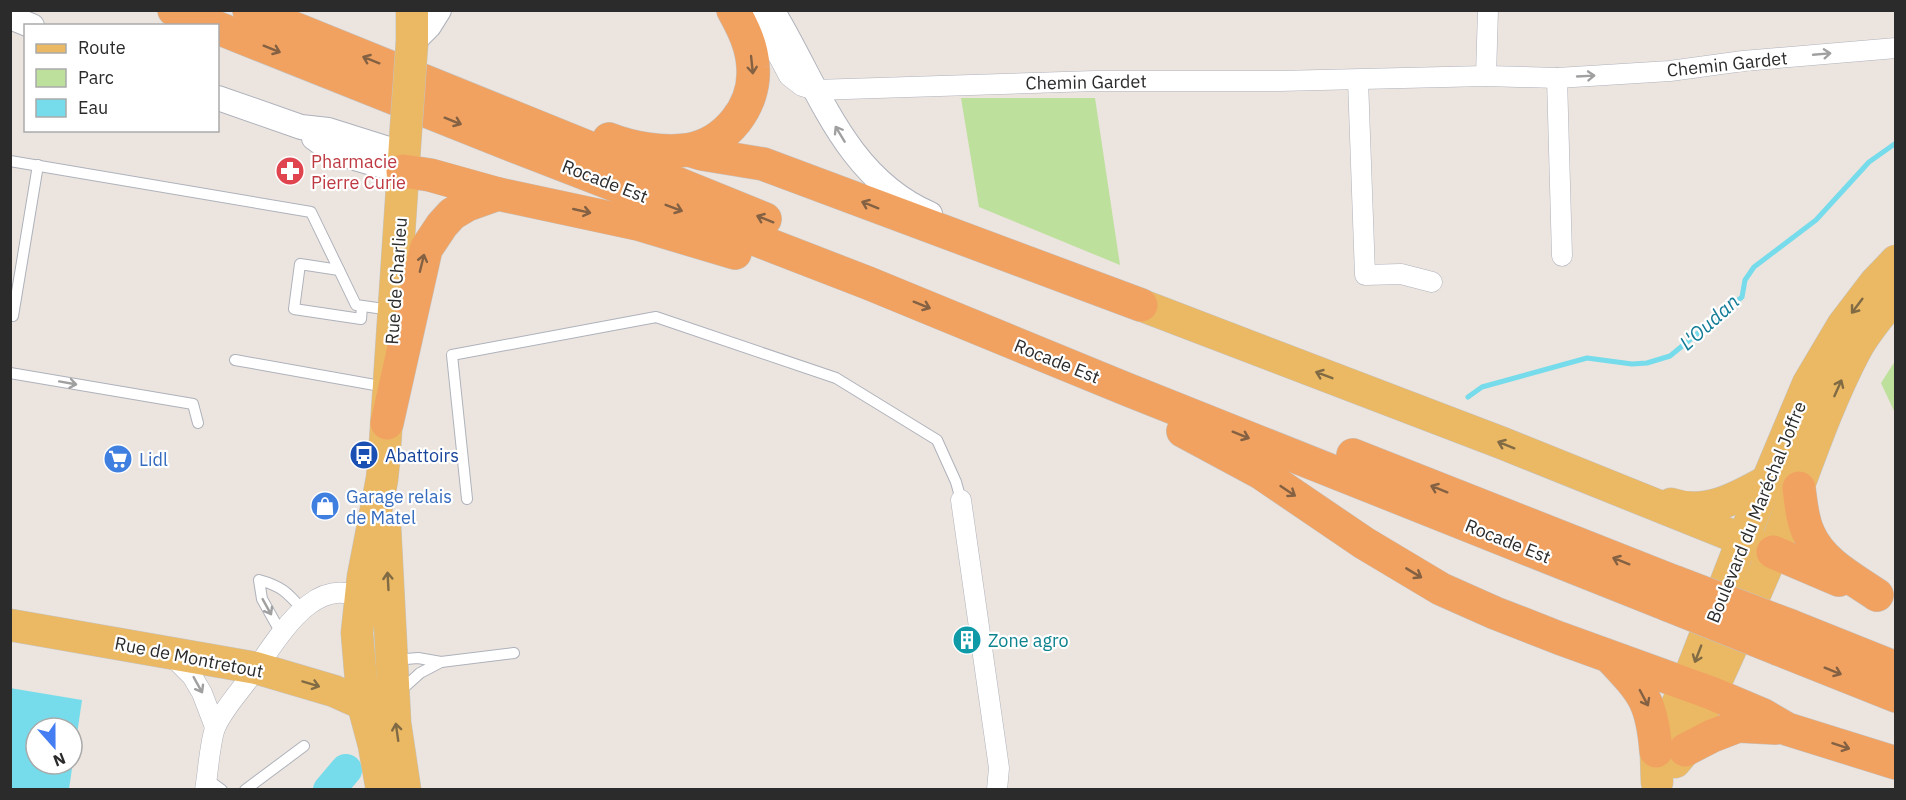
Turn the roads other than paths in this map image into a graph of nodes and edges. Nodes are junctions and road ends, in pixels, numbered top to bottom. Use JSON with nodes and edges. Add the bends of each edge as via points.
{"nodes":[{"id":1,"x":174,"y":10,"type":"edge"},
{"id":2,"x":249,"y":10,"type":"edge"},
{"id":3,"x":412,"y":10,"type":"edge"},
{"id":4,"x":439,"y":10,"type":"edge"},
{"id":5,"x":733,"y":10,"type":"edge"},
{"id":6,"x":754,"y":10,"type":"edge"},
{"id":7,"x":772,"y":10,"type":"edge"},
{"id":8,"x":1488,"y":10,"type":"edge"},
{"id":9,"x":10,"y":17,"type":"edge"},
{"id":10,"x":27,"y":24,"type":"edge"},
{"id":11,"x":207,"y":24,"type":"edge"},
{"id":12,"x":219,"y":28,"type":"edge"},
{"id":13,"x":412,"y":43,"type":"junction"},
{"id":14,"x":1896,"y":48,"type":"edge"},
{"id":15,"x":1486,"y":76,"type":"junction"},
{"id":16,"x":1557,"y":78,"type":"junction"},
{"id":17,"x":1358,"y":80,"type":"junction"},
{"id":18,"x":815,"y":90,"type":"junction"},
{"id":19,"x":219,"y":99,"type":"edge"},
{"id":20,"x":503,"y":113,"type":"junction"},
{"id":21,"x":688,"y":150,"type":"junction"},
{"id":22,"x":405,"y":151,"type":"junction"},
{"id":23,"x":10,"y":161,"type":"edge"},
{"id":24,"x":38,"y":165,"type":"junction"},
{"id":25,"x":498,"y":194,"type":"junction"},
{"id":26,"x":1562,"y":256,"type":"dead end"},
{"id":27,"x":1896,"y":261,"type":"edge"},
{"id":28,"x":339,"y":270,"type":"junction"},
{"id":29,"x":1432,"y":282,"type":"dead end"},
{"id":30,"x":868,"y":283,"type":"junction"},
{"id":31,"x":1896,"y":296,"type":"edge"},
{"id":32,"x":1141,"y":305,"type":"junction"},
{"id":33,"x":362,"y":306,"type":"junction"},
{"id":34,"x":394,"y":311,"type":"junction"},
{"id":35,"x":10,"y":315,"type":"edge"},
{"id":36,"x":235,"y":360,"type":"dead end"},
{"id":37,"x":10,"y":373,"type":"edge"},
{"id":38,"x":1127,"y":385,"type":"junction"},
{"id":39,"x":389,"y":387,"type":"junction"},
{"id":40,"x":1187,"y":411,"type":"junction"},
{"id":41,"x":198,"y":423,"type":"dead end"},
{"id":42,"x":387,"y":423,"type":"junction"},
{"id":43,"x":1560,"y":467,"type":"junction"},
{"id":44,"x":382,"y":480,"type":"junction"},
{"id":45,"x":1784,"y":484,"type":"junction"},
{"id":46,"x":467,"y":499,"type":"dead end"},
{"id":47,"x":962,"y":500,"type":"joint"},
{"id":48,"x":1742,"y":541,"type":"junction"},
{"id":49,"x":1773,"y":552,"type":"junction"},
{"id":50,"x":360,"y":598,"type":"junction"},
{"id":51,"x":1886,"y":600,"type":"edge"},
{"id":52,"x":302,"y":609,"type":"junction"},
{"id":53,"x":10,"y":625,"type":"edge"},
{"id":54,"x":281,"y":633,"type":"junction"},
{"id":55,"x":1785,"y":638,"type":"junction"},
{"id":56,"x":168,"y":652,"type":"junction"},
{"id":57,"x":514,"y":653,"type":"dead end"},
{"id":58,"x":1609,"y":656,"type":"junction"},
{"id":59,"x":391,"y":660,"type":"junction"},
{"id":60,"x":441,"y":662,"type":"junction"},
{"id":61,"x":256,"y":668,"type":"junction"},
{"id":62,"x":1896,"y":668,"type":"edge"},
{"id":63,"x":1699,"y":688,"type":"junction"},
{"id":64,"x":1896,"y":696,"type":"edge"},
{"id":65,"x":394,"y":698,"type":"junction"},
{"id":66,"x":363,"y":704,"type":"junction"},
{"id":67,"x":216,"y":727,"type":"junction"},
{"id":68,"x":1787,"y":729,"type":"junction"},
{"id":69,"x":304,"y":746,"type":"dead end"},
{"id":70,"x":1896,"y":763,"type":"edge"},
{"id":71,"x":1663,"y":768,"type":"edge"},
{"id":72,"x":212,"y":786,"type":"edge"},
{"id":73,"x":245,"y":789,"type":"edge"},
{"id":74,"x":382,"y":789,"type":"edge"},
{"id":75,"x":405,"y":789,"type":"edge"},
{"id":76,"x":997,"y":789,"type":"edge"}],
"edges":[{"from":1,"to":11,"type":"highway"},
{"from":20,"to":2,"type":"highway","name":"Rocade Est","one_way":true},
{"from":3,"to":13,"type":"main road","name":"Rue de Charlieu"},
{"from":4,"to":13,"type":"street"},
{"from":5,"to":21,"type":"highway","one_way":true,"via":[[749,44],[753,85],[737,120],[723,134]]},
{"from":6,"to":18,"type":"street","via":[[789,76]]},
{"from":7,"to":18,"type":"street"},
{"from":8,"to":15,"type":"street"},
{"from":9,"to":10,"type":"street"},
{"from":12,"to":30,"type":"highway","name":"Rocade Est","one_way":true},
{"from":13,"to":22,"type":"main road","name":"Rue de Charlieu","bridge":true},
{"from":16,"to":14,"type":"street","name":"Chemin Gardet","one_way":true},
{"from":15,"to":16,"type":"street","name":"Chemin Gardet"},
{"from":15,"to":17,"type":"street","name":"Chemin Gardet"},
{"from":16,"to":26,"type":"street"},
{"from":17,"to":18,"type":"street","name":"Chemin Gardet","via":[[1095,81]]},
{"from":17,"to":29,"type":"street","via":[[1365,276],[1401,274]]},
{"from":32,"to":18,"type":"street","one_way":true,"via":[[918,209],[869,170],[849,148]]},
{"from":19,"to":22,"type":"street","via":[[301,127],[320,143],[362,160]]},
{"from":20,"to":21,"type":"highway","via":[[535,113],[643,148]]},
{"from":38,"to":20,"type":"highway","name":"Rocade Est","one_way":true},
{"from":32,"to":21,"type":"highway","one_way":true,"via":[[763,164]]},
{"from":22,"to":25,"type":"highway","via":[[430,175]]},
{"from":22,"to":34,"type":"main road","name":"Rue de Charlieu"},
{"from":23,"to":24,"type":"lane"},
{"from":24,"to":28,"type":"lane","via":[[311,212]]},
{"from":24,"to":35,"type":"lane"},
{"from":25,"to":30,"type":"highway","one_way":true,"via":[[638,224],[842,288]]},
{"from":42,"to":25,"type":"highway","one_way":true,"via":[[426,249],[452,214]]},
{"from":27,"to":45,"type":"main road","name":"Boulevard du Maréchal Joffre","one_way":true,"via":[[1843,326],[1808,384]]},
{"from":28,"to":33,"type":"lane","via":[[356,305]]},
{"from":28,"to":33,"type":"lane","via":[[300,264],[294,309],[361,319]]},
{"from":30,"to":38,"type":"highway","name":"Rocade Est","one_way":true,"via":[[1072,367]]},
{"from":45,"to":31,"type":"main road","name":"Boulevard du Maréchal Joffre","one_way":true,"via":[[1815,442],[1856,349]]},
{"from":43,"to":32,"type":"main road","one_way":true},
{"from":33,"to":34,"type":"lane"},
{"from":34,"to":39,"type":"main road","name":"Rue de Charlieu"},
{"from":36,"to":39,"type":"lane"},
{"from":37,"to":41,"type":"lane","one_way":true,"via":[[193,404]]},
{"from":38,"to":40,"type":"highway","name":"Rocade Est"},
{"from":39,"to":42,"type":"main road","name":"Rue de Charlieu"},
{"from":40,"to":55,"type":"highway","name":"Rocade Est","bridge":true},
{"from":40,"to":58,"type":"highway","one_way":true,"via":[[1261,473],[1364,543],[1441,589],[1495,614]]},
{"from":42,"to":44,"type":"main road","name":"Rue de Charlieu"},
{"from":43,"to":45,"type":"main road","via":[[1684,508],[1715,506]]},
{"from":43,"to":48,"type":"main road"},
{"from":44,"to":50,"type":"main road","name":"Rue de Charlieu"},
{"from":59,"to":44,"type":"main road","name":"Rue de Charlieu","one_way":true},
{"from":45,"to":48,"type":"main road","name":"Boulevard du Maréchal Joffre"},
{"from":45,"to":49,"type":"main road","name":"Boulevard du Maréchal Joffre"},
{"from":45,"to":51,"type":"highway","via":[[1816,548],[1836,567]]},
{"from":46,"to":47,"type":"lane","via":[[452,355],[656,317],[836,378],[937,440]]},
{"from":47,"to":76,"type":"street","via":[[999,768]]},
{"from":48,"to":49,"type":"main road"},
{"from":48,"to":63,"type":"main road","name":"Boulevard du Maréchal Joffre","one_way":true},
{"from":49,"to":51,"type":"highway"},
{"from":49,"to":63,"type":"main road","name":"Boulevard du Maréchal Joffre"},
{"from":50,"to":52,"type":"street","via":[[342,593],[320,597]]},
{"from":50,"to":59,"type":"street","via":[[378,615]]},
{"from":50,"to":66,"type":"main road","name":"Rue de Charlieu","via":[[357,633]]},
{"from":52,"to":54,"type":"street"},
{"from":52,"to":54,"type":"lane","one_way":true,"via":[[277,585],[259,580],[262,598]]},
{"from":53,"to":56,"type":"main road","name":"Rue de Montretout"},
{"from":54,"to":61,"type":"street"},
{"from":55,"to":62,"type":"highway","name":"Rocade Est"},
{"from":55,"to":64,"type":"highway","name":"Rocade Est","one_way":true},
{"from":56,"to":61,"type":"main road","name":"Rue de Montretout"},
{"from":56,"to":67,"type":"street","one_way":true,"via":[[192,676]]},
{"from":57,"to":60,"type":"lane"},
{"from":58,"to":63,"type":"highway"},
{"from":58,"to":71,"type":"highway","one_way":true,"via":[[1639,688],[1650,708]]},
{"from":59,"to":60,"type":"lane","via":[[418,658]]},
{"from":59,"to":65,"type":"main road","name":"Rue de Charlieu"},
{"from":60,"to":65,"type":"lane","via":[[420,673]]},
{"from":61,"to":66,"type":"main road","name":"Rue de Montretout","one_way":true},
{"from":61,"to":67,"type":"street"},
{"from":63,"to":68,"type":"highway"},
{"from":63,"to":71,"type":"main road","name":"Boulevard du Maréchal Joffre"},
{"from":65,"to":66,"type":"street"},
{"from":75,"to":65,"type":"main road","name":"Rue de Charlieu","one_way":true},
{"from":66,"to":74,"type":"main road","name":"Rue de Charlieu"},
{"from":67,"to":72,"type":"street"},
{"from":68,"to":70,"type":"highway","one_way":true},
{"from":68,"to":71,"type":"highway","via":[[1738,726],[1712,736]]},
{"from":69,"to":73,"type":"lane"}]}
